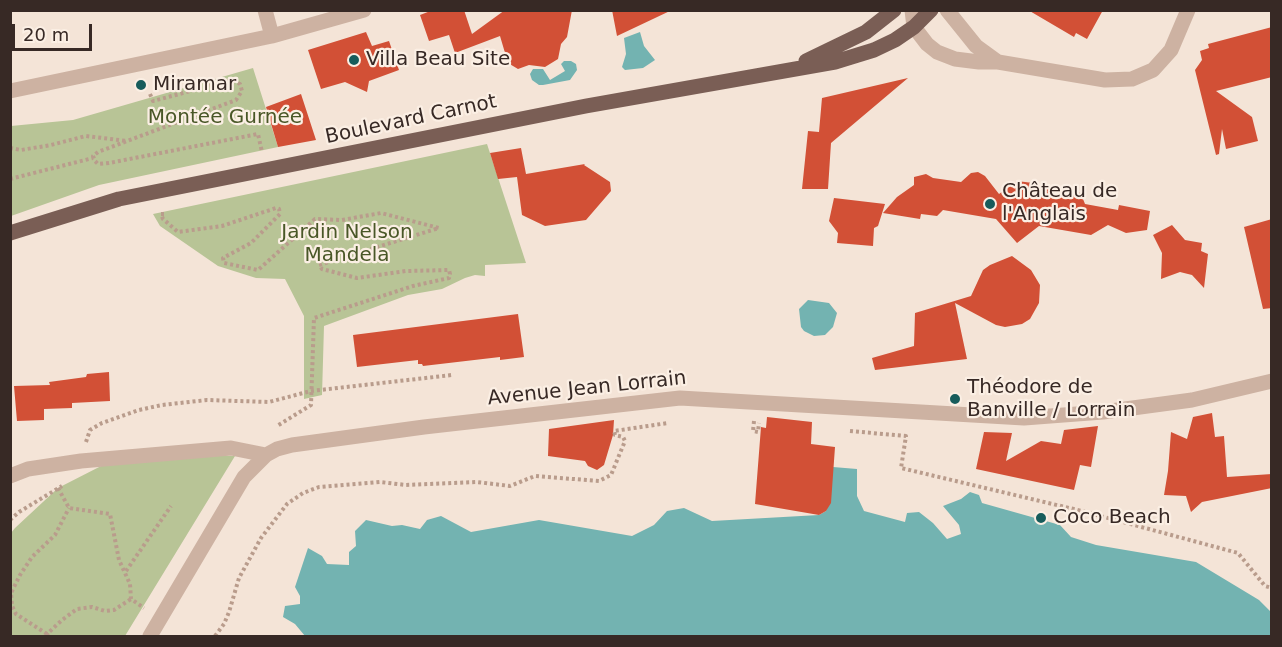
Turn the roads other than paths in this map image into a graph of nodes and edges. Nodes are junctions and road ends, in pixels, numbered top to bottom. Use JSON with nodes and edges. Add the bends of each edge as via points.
{"nodes":[{"id":1,"x":265,"y":10,"type":"edge"},
{"id":2,"x":364,"y":10,"type":"edge"},
{"id":3,"x":894,"y":10,"type":"edge"},
{"id":4,"x":912,"y":10,"type":"edge"},
{"id":5,"x":931,"y":10,"type":"edge"},
{"id":6,"x":947,"y":10,"type":"edge"},
{"id":7,"x":1188,"y":10,"type":"edge"},
{"id":8,"x":914,"y":27,"type":"junction"},
{"id":9,"x":272,"y":36,"type":"junction"},
{"id":10,"x":998,"y":62,"type":"junction"},
{"id":11,"x":787,"y":69,"type":"junction"},
{"id":12,"x":10,"y":91,"type":"edge"},
{"id":13,"x":10,"y":233,"type":"edge"},
{"id":14,"x":1272,"y":381,"type":"edge"},
{"id":15,"x":271,"y":452,"type":"junction"},
{"id":16,"x":10,"y":476,"type":"edge"},
{"id":17,"x":150,"y":636,"type":"edge"}],
"edges":[{"from":1,"to":9,"type":"street"},
{"from":2,"to":9,"type":"street"},
{"from":3,"to":11,"type":"main road","name":"Boulevard Carnot","via":[[866,32]]},
{"from":4,"to":8,"type":"street"},
{"from":5,"to":8,"type":"main road","name":"Boulevard Carnot"},
{"from":6,"to":10,"type":"street","via":[[976,46]]},
{"from":7,"to":10,"type":"street","via":[[1171,50],[1153,70],[1132,79],[1105,80]]},
{"from":8,"to":10,"type":"street","via":[[937,52],[955,59]]},
{"from":8,"to":11,"type":"main road","name":"Boulevard Carnot","via":[[874,50],[835,62]]},
{"from":9,"to":12,"type":"street"},
{"from":11,"to":13,"type":"main road","name":"Boulevard Carnot","via":[[119,199]]},
{"from":14,"to":15,"type":"street","name":"Avenue Jean Lorrain","via":[[1192,400],[1024,418],[680,398],[347,437]]},
{"from":15,"to":16,"type":"street","via":[[231,448],[81,461],[28,469]]},
{"from":15,"to":17,"type":"street","via":[[240,485]]}]}
